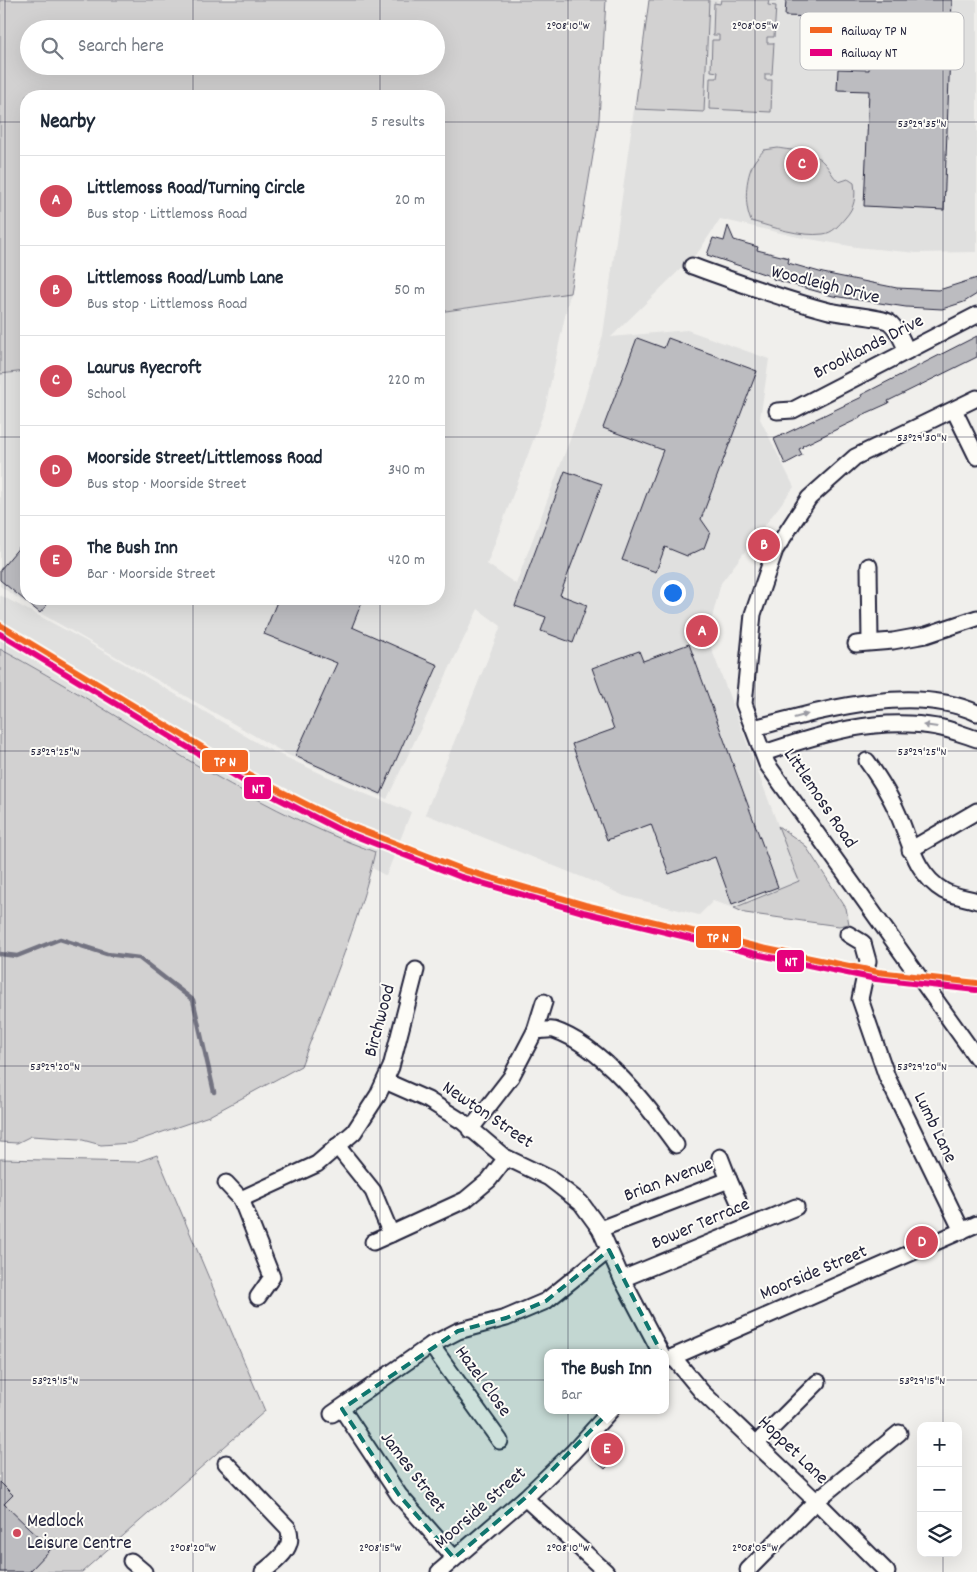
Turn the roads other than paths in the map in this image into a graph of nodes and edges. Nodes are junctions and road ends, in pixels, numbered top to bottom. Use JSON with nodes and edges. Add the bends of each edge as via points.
{"nodes":[{"id":1,"x":692,"y":266,"type":"dead end"},
{"id":2,"x":977,"y":315,"type":"edge"},
{"id":3,"x":907,"y":351,"type":"junction"},
{"id":4,"x":977,"y":398,"type":"edge"},
{"id":5,"x":954,"y":410,"type":"junction"},
{"id":6,"x":777,"y":412,"type":"dead end"},
{"id":7,"x":977,"y":456,"type":"edge"},
{"id":8,"x":869,"y":566,"type":"dead end"},
{"id":9,"x":977,"y":618,"type":"edge"},
{"id":10,"x":977,"y":713,"type":"edge"},
{"id":11,"x":754,"y":728,"type":"junction"},
{"id":12,"x":977,"y":739,"type":"edge"},
{"id":13,"x":764,"y":753,"type":"junction"},
{"id":14,"x":867,"y":761,"type":"dead end"},
{"id":15,"x":977,"y":811,"type":"edge"},
{"id":16,"x":910,"y":850,"type":"junction"},
{"id":17,"x":977,"y":901,"type":"edge"},
{"id":18,"x":848,"y":934,"type":"dead end"},
{"id":19,"x":416,"y":970,"type":"dead end"},
{"id":20,"x":544,"y":1002,"type":"dead end"},
{"id":21,"x":535,"y":1031,"type":"junction"},
{"id":22,"x":977,"y":1058,"type":"edge"},
{"id":23,"x":385,"y":1081,"type":"junction"},
{"id":24,"x":470,"y":1130,"type":"junction"},
{"id":25,"x":676,"y":1145,"type":"dead end"},
{"id":26,"x":338,"y":1146,"type":"junction"},
{"id":27,"x":720,"y":1157,"type":"dead end"},
{"id":28,"x":506,"y":1158,"type":"junction"},
{"id":29,"x":729,"y":1180,"type":"junction"},
{"id":30,"x":226,"y":1183,"type":"dead end"},
{"id":31,"x":241,"y":1199,"type":"junction"},
{"id":32,"x":738,"y":1200,"type":"dead end"},
{"id":33,"x":796,"y":1208,"type":"dead end"},
{"id":34,"x":977,"y":1224,"type":"edge"},
{"id":35,"x":600,"y":1229,"type":"junction"},
{"id":36,"x":962,"y":1231,"type":"junction"},
{"id":37,"x":391,"y":1234,"type":"junction"},
{"id":38,"x":373,"y":1242,"type":"dead end"},
{"id":39,"x":609,"y":1250,"type":"junction"},
{"id":40,"x":622,"y":1280,"type":"junction"},
{"id":41,"x":258,"y":1297,"type":"dead end"},
{"id":42,"x":431,"y":1345,"type":"junction"},
{"id":43,"x":662,"y":1349,"type":"edge"},
{"id":44,"x":669,"y":1355,"type":"edge"},
{"id":45,"x":669,"y":1359,"type":"edge"},
{"id":46,"x":818,"y":1382,"type":"dead end"},
{"id":47,"x":607,"y":1414,"type":"edge"},
{"id":48,"x":899,"y":1433,"type":"dead end"},
{"id":49,"x":500,"y":1441,"type":"dead end"},
{"id":50,"x":756,"y":1444,"type":"junction"},
{"id":51,"x":226,"y":1463,"type":"dead end"},
{"id":52,"x":525,"y":1498,"type":"junction"},
{"id":53,"x":816,"y":1501,"type":"junction"},
{"id":54,"x":454,"y":1558,"type":"junction"},
{"id":55,"x":131,"y":1561,"type":"dead end"},
{"id":56,"x":748,"y":1570,"type":"dead end"},
{"id":57,"x":144,"y":1572,"type":"edge"},
{"id":58,"x":264,"y":1572,"type":"edge"},
{"id":59,"x":438,"y":1572,"type":"edge"},
{"id":60,"x":606,"y":1572,"type":"edge"},
{"id":61,"x":887,"y":1572,"type":"edge"}],
"edges":[{"from":1,"to":3,"type":"street","name":"Woodleigh Drive","via":[[797,303],[889,322]]},
{"from":2,"to":3,"type":"street","name":"Brooklands Drive"},
{"from":3,"to":6,"type":"street","name":"Brooklands Drive","via":[[793,410]]},
{"from":4,"to":5,"type":"street"},
{"from":5,"to":7,"type":"street"},
{"from":5,"to":11,"type":"street","name":"Littlemoss Road","via":[[855,456],[809,498],[775,550],[753,614],[744,704]]},
{"from":8,"to":9,"type":"street","via":[[863,643],[893,642],[926,635]]},
{"from":11,"to":10,"type":"street","one_way":true,"via":[[816,712],[894,700],[931,702]]},
{"from":11,"to":13,"type":"street","name":"Littlemoss Road"},
{"from":12,"to":13,"type":"street","one_way":true,"via":[[938,727],[882,724],[809,738]]},
{"from":13,"to":22,"type":"street","name":"Littlemoss Road","via":[[767,764]]},
{"from":14,"to":16,"type":"street","via":[[887,791]]},
{"from":15,"to":16,"type":"street"},
{"from":16,"to":17,"type":"street","via":[[922,871],[944,891]]},
{"from":18,"to":36,"type":"street","name":"Lumb Lane","via":[[863,943],[868,961],[860,999],[887,1077]]},
{"from":19,"to":23,"type":"street","name":"Birchwood"},
{"from":20,"to":21,"type":"street"},
{"from":21,"to":24,"type":"street","via":[[511,1077]]},
{"from":21,"to":25,"type":"street","via":[[553,1030],[584,1046],[621,1079]]},
{"from":23,"to":24,"type":"street","name":"Newton Street","via":[[428,1100]]},
{"from":23,"to":26,"type":"street","via":[[354,1132]]},
{"from":24,"to":28,"type":"street","name":"Newton Street"},
{"from":26,"to":31,"type":"street","via":[[317,1164]]},
{"from":26,"to":37,"type":"street","via":[[373,1190]]},
{"from":27,"to":29,"type":"street","name":"Brian Avenue"},
{"from":28,"to":35,"type":"street","name":"Newton Street","via":[[566,1189],[581,1202]]},
{"from":28,"to":37,"type":"street","via":[[489,1180],[466,1200]]},
{"from":29,"to":32,"type":"street"},
{"from":29,"to":35,"type":"street","name":"Brian Avenue"},
{"from":30,"to":31,"type":"street"},
{"from":31,"to":41,"type":"street","via":[[272,1278]]},
{"from":33,"to":40,"type":"street","name":"Bower Terrace"},
{"from":34,"to":36,"type":"street","name":"Moorside Street"},
{"from":35,"to":39,"type":"street","name":"Newton Street"},
{"from":36,"to":44,"type":"street","name":"Moorside Street"},
{"from":37,"to":38,"type":"street"},
{"from":39,"to":40,"type":"street","name":"Newton Street"},
{"from":39,"to":42,"type":"street","via":[[546,1302],[506,1318],[458,1331]]},
{"from":40,"to":43,"type":"street","name":"Newton Street"},
{"from":42,"to":49,"type":"street","name":"Hazel Close"},
{"from":42,"to":54,"type":"street","name":"James Street","via":[[337,1411],[399,1495]]},
{"from":45,"to":50,"type":"street","name":"Hoppet Lane"},
{"from":46,"to":50,"type":"street"},
{"from":47,"to":52,"type":"street","name":"Moorside Street"},
{"from":48,"to":53,"type":"street"},
{"from":50,"to":53,"type":"street","name":"Hoppet Lane"},
{"from":51,"to":58,"type":"street","via":[[291,1535],[284,1555]]},
{"from":52,"to":54,"type":"street","name":"Moorside Street"},
{"from":52,"to":60,"type":"street"},
{"from":53,"to":56,"type":"street"},
{"from":53,"to":61,"type":"street","name":"Hoppet Lane"},
{"from":54,"to":59,"type":"street","name":"Moorside Street"},
{"from":55,"to":57,"type":"street"}]}
